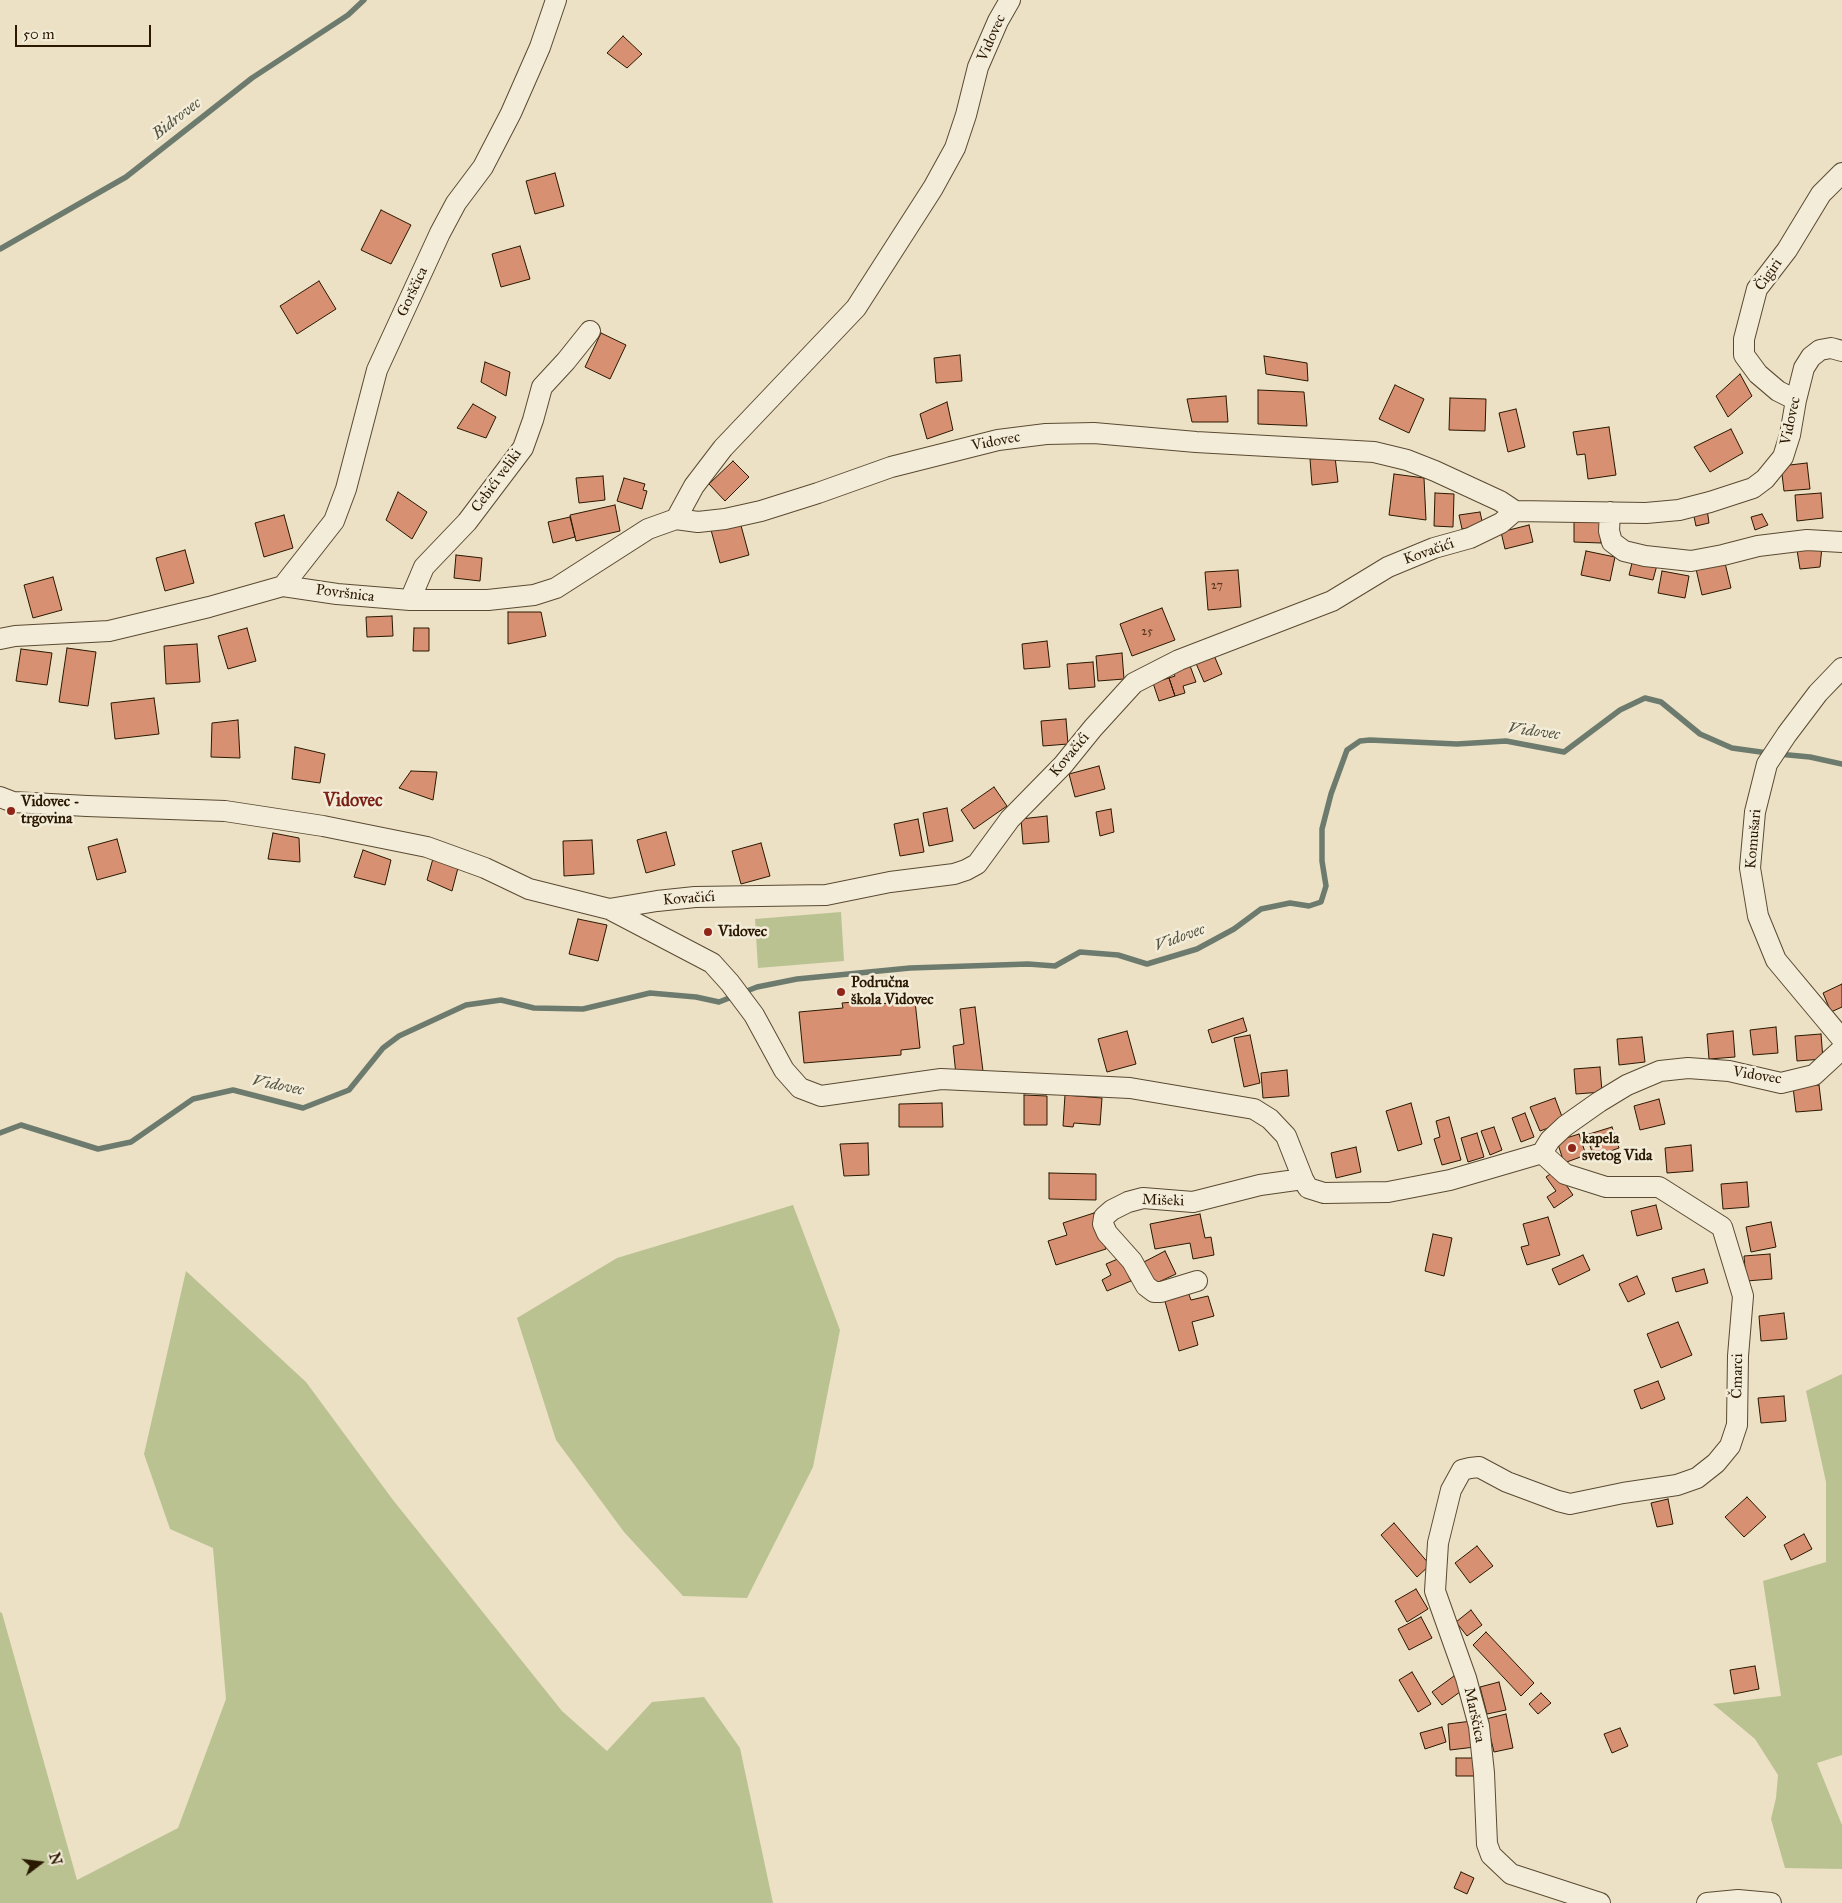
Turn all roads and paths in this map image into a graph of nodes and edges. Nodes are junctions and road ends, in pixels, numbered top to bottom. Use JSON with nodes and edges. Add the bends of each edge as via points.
{"nodes":[{"id":1,"x":556,"y":0,"type":"edge"},
{"id":2,"x":1010,"y":0,"type":"edge"},
{"id":3,"x":1842,"y":173,"type":"edge"},
{"id":4,"x":590,"y":331,"type":"dead end"},
{"id":5,"x":1842,"y":351,"type":"edge"},
{"id":6,"x":1796,"y":400,"type":"junction"},
{"id":7,"x":1514,"y":511,"type":"junction"},
{"id":8,"x":1610,"y":512,"type":"junction"},
{"id":9,"x":676,"y":519,"type":"junction"},
{"id":10,"x":1842,"y":542,"type":"edge"},
{"id":11,"x":283,"y":586,"type":"junction"},
{"id":12,"x":410,"y":600,"type":"junction"},
{"id":13,"x":0,"y":640,"type":"edge"},
{"id":14,"x":1842,"y":668,"type":"edge"},
{"id":15,"x":0,"y":797,"type":"edge"},
{"id":16,"x":609,"y":909,"type":"junction"},
{"id":17,"x":1842,"y":1039,"type":"edge"},
{"id":18,"x":1842,"y":1050,"type":"edge"},
{"id":19,"x":1542,"y":1153,"type":"junction"},
{"id":20,"x":1303,"y":1179,"type":"junction"},
{"id":21,"x":1198,"y":1281,"type":"dead end"},
{"id":22,"x":1470,"y":1468,"type":"joint"},
{"id":23,"x":1600,"y":1903,"type":"edge"},
{"id":24,"x":1707,"y":1903,"type":"edge"},
{"id":25,"x":1771,"y":1903,"type":"edge"}],
"edges":[{"from":1,"to":11,"type":"street","name":"Gorščica","via":[[540,47],[511,112],[483,167],[456,203],[440,233],[377,370],[346,489],[334,521]]},
{"from":2,"to":9,"type":"street","name":"Vidovec","via":[[978,67],[955,148],[856,308],[723,448],[694,486]]},
{"from":3,"to":6,"type":"street","name":"Čigiri","via":[[1821,194],[1787,250],[1757,288],[1746,330],[1744,355],[1758,374],[1778,391]]},
{"from":4,"to":12,"type":"street","name":"Cebići veliki","via":[[542,386],[523,448],[467,522],[424,567]]},
{"from":5,"to":6,"type":"street","name":"Vidovec","via":[[1820,350],[1811,357],[1804,368]]},
{"from":6,"to":8,"type":"street","name":"Vidovec","via":[[1783,457],[1753,488],[1679,510]]},
{"from":7,"to":8,"type":"street","name":"Vidovec"},
{"from":7,"to":9,"type":"street","name":"Vidovec","via":[[1500,501],[1436,471],[1374,452],[1094,433],[998,440],[891,467],[761,511],[698,522]]},
{"from":7,"to":16,"type":"street","name":"Kovačići","via":[[1502,523],[1470,538],[1434,548],[1388,567],[1332,601],[1179,660],[1134,683],[1010,820],[977,864],[966,870],[826,894],[695,896]]},
{"from":8,"to":10,"type":"street","via":[[1612,542],[1624,551],[1646,556],[1691,561],[1807,540]]},
{"from":9,"to":12,"type":"street","name":"Površnica","via":[[648,529],[556,588],[534,595],[488,600]]},
{"from":11,"to":12,"type":"street","name":"Površnica"},
{"from":11,"to":13,"type":"street","name":"Površnica","via":[[109,630],[15,636]]},
{"from":14,"to":17,"type":"street","name":"Komušari","via":[[1818,693],[1769,762],[1755,812],[1750,868],[1758,916],[1776,960]]},
{"from":15,"to":16,"type":"street","via":[[13,802],[225,811],[323,826],[426,848],[485,868],[529,889]]},
{"from":16,"to":20,"type":"street","via":[[712,963],[754,1015],[784,1070],[800,1088],[821,1096],[941,1079],[1130,1088],[1254,1108],[1286,1136]]},
{"from":18,"to":19,"type":"street","name":"Vidovec","via":[[1814,1075],[1781,1083],[1729,1071],[1688,1068],[1660,1071],[1627,1085],[1592,1107],[1565,1126]]},
{"from":19,"to":20,"type":"street","via":[[1450,1180],[1388,1192],[1324,1193],[1308,1188]]},
{"from":19,"to":22,"type":"street","name":"Čmarci","via":[[1565,1174],[1606,1187],[1659,1187],[1722,1227],[1742,1296],[1737,1425],[1730,1446],[1697,1478],[1677,1485],[1623,1492],[1570,1504],[1507,1482],[1479,1467]]},
{"from":20,"to":21,"type":"street","name":"Mišeki","via":[[1260,1185],[1193,1202],[1144,1198],[1128,1202],[1104,1217],[1107,1233],[1132,1261],[1146,1286],[1154,1292]]},
{"from":22,"to":23,"type":"street","name":"Marščica","via":[[1462,1470],[1451,1490],[1438,1543],[1434,1578],[1435,1591],[1466,1678],[1479,1726],[1487,1844],[1491,1856],[1511,1874]]},
{"from":24,"to":25,"type":"street","via":[[1738,1900]]}]}
